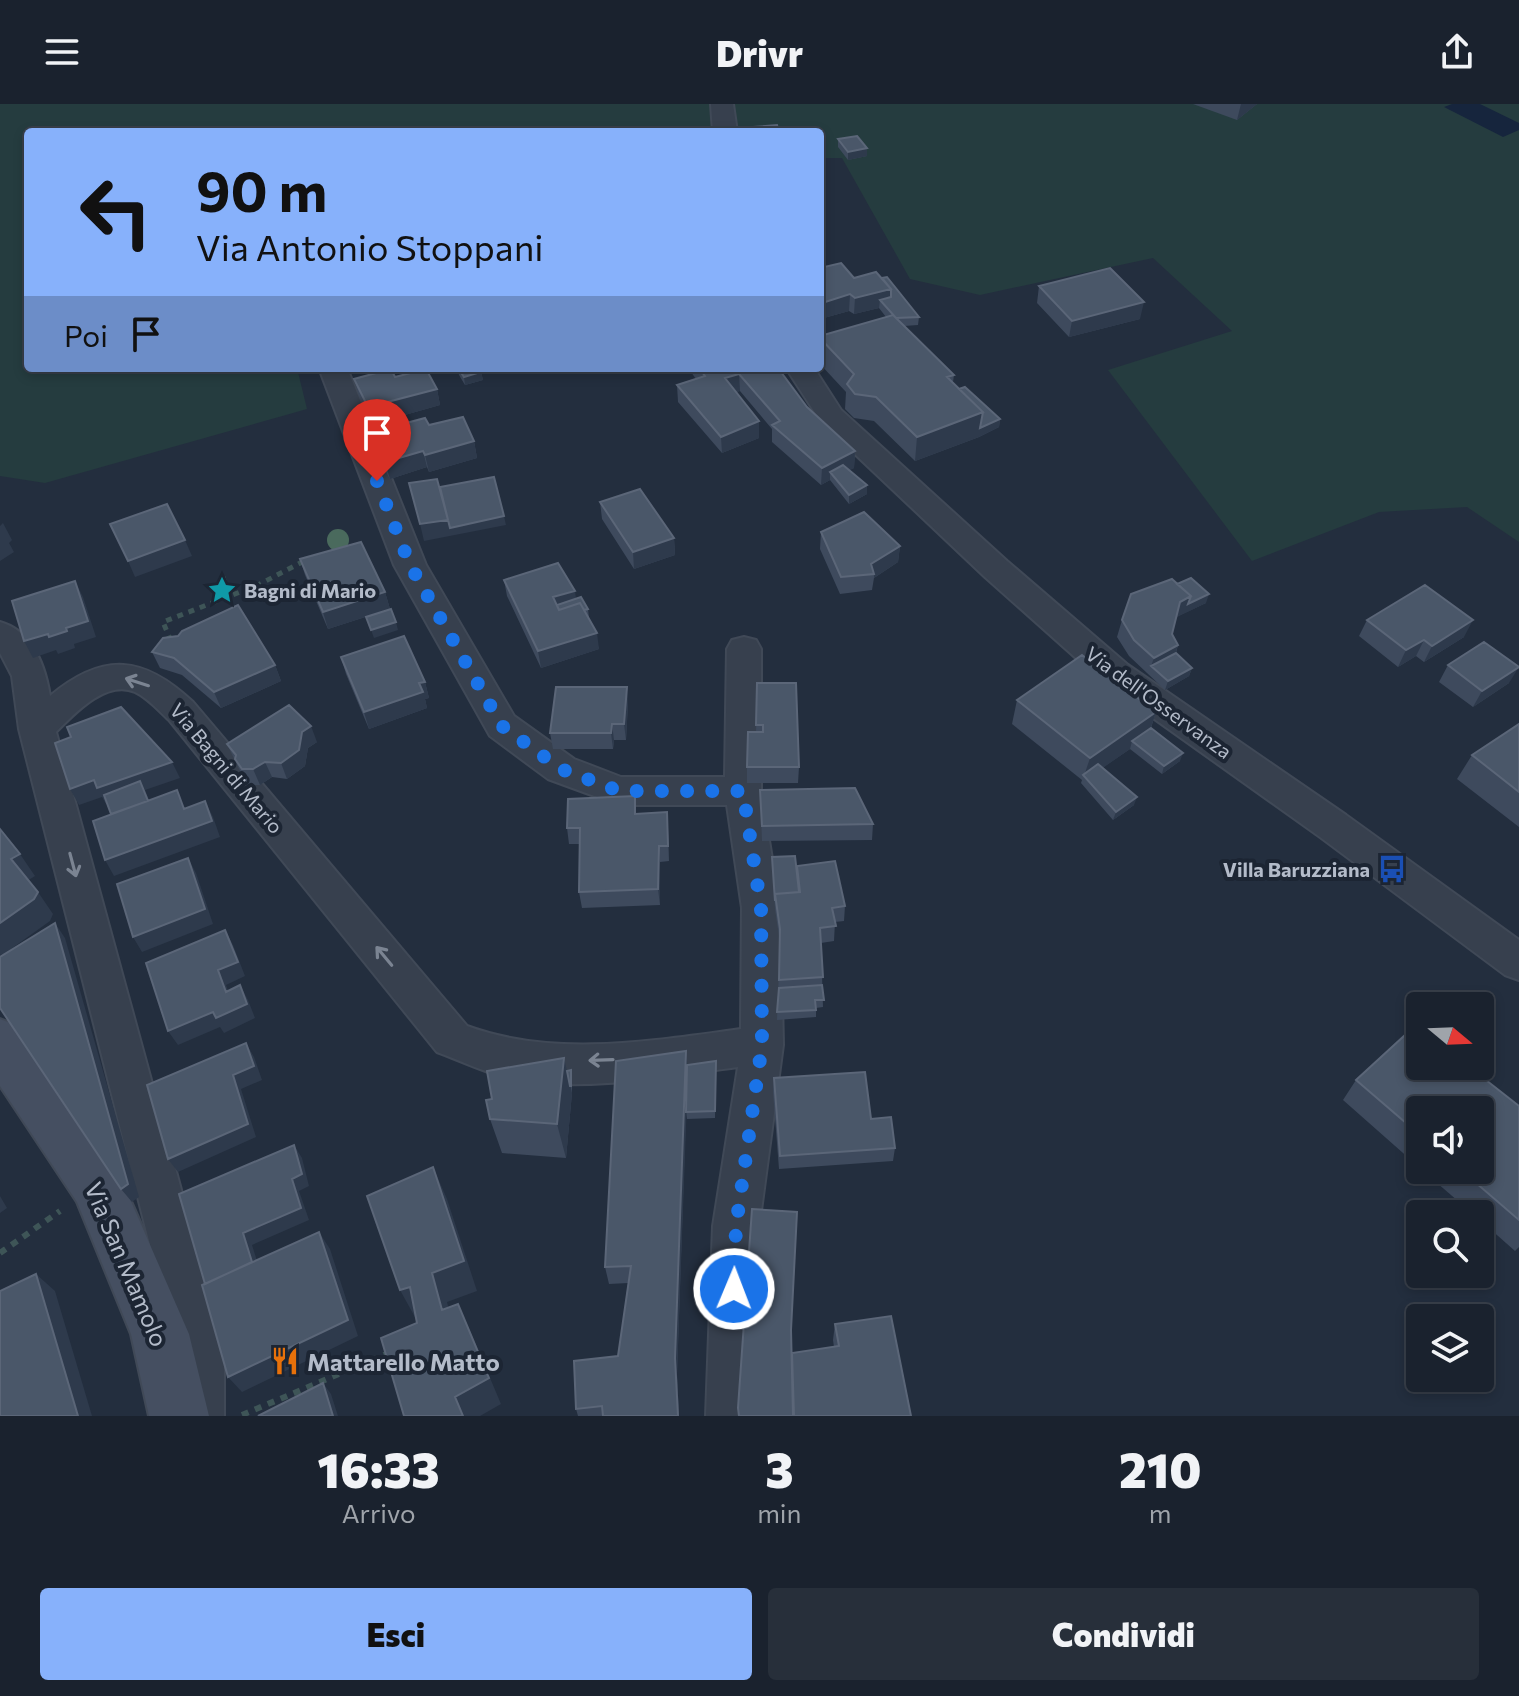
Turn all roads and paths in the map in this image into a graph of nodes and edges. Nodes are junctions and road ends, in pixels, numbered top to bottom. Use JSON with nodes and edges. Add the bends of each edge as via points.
{"nodes":[{"id":1,"x":722,"y":104,"type":"edge"},
{"id":2,"x":725,"y":128,"type":"edge"},
{"id":3,"x":335,"y":372,"type":"edge"},
{"id":4,"x":803,"y":372,"type":"edge"},
{"id":5,"x":305,"y":561,"type":"edge"},
{"id":6,"x":223,"y":577,"type":"dead end"},
{"id":7,"x":229,"y":596,"type":"junction"},
{"id":8,"x":0,"y":634,"type":"edge"},
{"id":9,"x":744,"y":649,"type":"dead end"},
{"id":10,"x":140,"y":679,"type":"junction"},
{"id":11,"x":37,"y":729,"type":"junction"},
{"id":12,"x":743,"y":791,"type":"junction"},
{"id":13,"x":1519,"y":963,"type":"edge"},
{"id":14,"x":0,"y":1042,"type":"edge"},
{"id":15,"x":762,"y":1045,"type":"junction"},
{"id":16,"x":97,"y":1185,"type":"junction"},
{"id":17,"x":0,"y":1253,"type":"edge"},
{"id":18,"x":401,"y":1348,"type":"edge"},
{"id":19,"x":179,"y":1416,"type":"edge"},
{"id":20,"x":199,"y":1416,"type":"edge"},
{"id":21,"x":239,"y":1416,"type":"edge"},
{"id":22,"x":731,"y":1416,"type":"edge"}],
"edges":[{"from":1,"to":2,"type":"street"},
{"from":3,"to":12,"type":"street","via":[[410,565],[502,726],[561,769],[619,791]]},
{"from":4,"to":13,"type":"street","name":"Via dell'Osservanza","via":[[831,416],[1116,674]]},
{"from":5,"to":7,"type":"path"},
{"from":6,"to":7,"type":"path"},
{"from":7,"to":10,"type":"path","via":[[163,622],[174,648],[149,661]]},
{"from":8,"to":11,"type":"street","via":[[26,659]]},
{"from":9,"to":12,"type":"street"},
{"from":10,"to":11,"type":"street","one_way":true,"via":[[119,677],[91,684]]},
{"from":15,"to":10,"type":"street","name":"Via Bagni di Mario","one_way":true,"via":[[652,1059],[527,1062],[452,1039],[181,711]]},
{"from":11,"to":20,"type":"street","one_way":true,"via":[[200,1347]]},
{"from":12,"to":15,"type":"street","via":[[761,908]]},
{"from":14,"to":16,"type":"main road","name":"Via San Mamolo"},
{"from":15,"to":22,"type":"street","via":[[736,1226]]},
{"from":16,"to":17,"type":"path"},
{"from":16,"to":19,"type":"main road","name":"Via San Mamolo","via":[[160,1334]]},
{"from":18,"to":21,"type":"path"}]}
